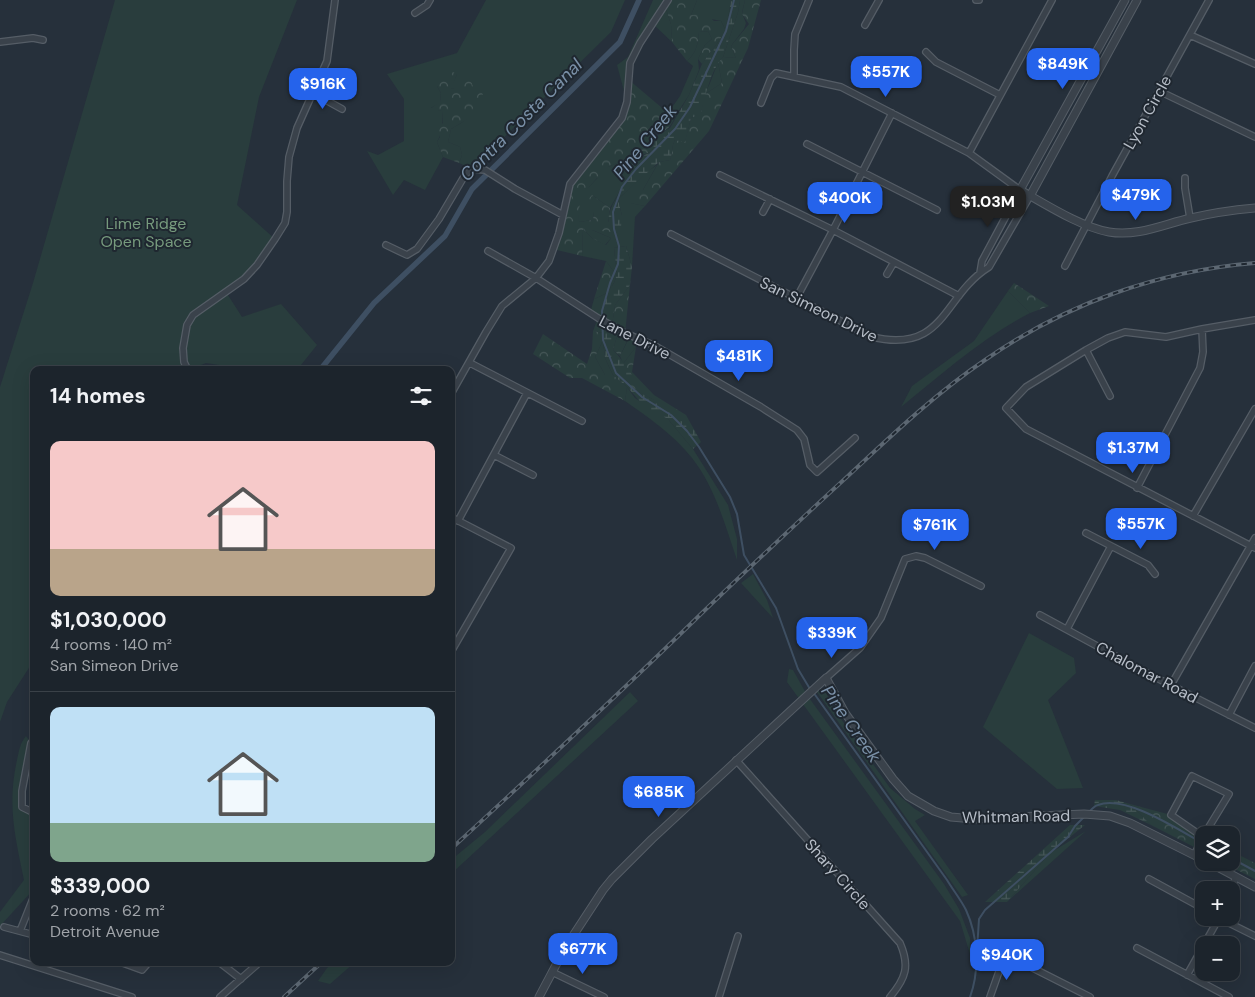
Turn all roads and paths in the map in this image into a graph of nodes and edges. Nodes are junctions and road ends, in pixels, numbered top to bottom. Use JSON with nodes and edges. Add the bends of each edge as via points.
{"nodes":[{"id":1,"x":335,"y":0,"type":"edge"},
{"id":2,"x":430,"y":0,"type":"edge"},
{"id":3,"x":668,"y":0,"type":"edge"},
{"id":4,"x":809,"y":0,"type":"edge"},
{"id":5,"x":879,"y":0,"type":"edge"},
{"id":6,"x":1052,"y":0,"type":"edge"},
{"id":7,"x":1125,"y":0,"type":"edge"},
{"id":8,"x":1137,"y":0,"type":"edge"},
{"id":9,"x":1209,"y":0,"type":"edge"},
{"id":10,"x":415,"y":13,"type":"dead end"},
{"id":11,"x":865,"y":25,"type":"dead end"},
{"id":12,"x":1190,"y":35,"type":"junction"},
{"id":13,"x":43,"y":40,"type":"dead end"},
{"id":14,"x":0,"y":42,"type":"edge"},
{"id":15,"x":926,"y":52,"type":"dead end"},
{"id":16,"x":1255,"y":64,"type":"edge"},
{"id":17,"x":794,"y":78,"type":"junction"},
{"id":18,"x":1159,"y":91,"type":"junction"},
{"id":19,"x":313,"y":94,"type":"junction"},
{"id":20,"x":1000,"y":95,"type":"junction"},
{"id":21,"x":761,"y":103,"type":"dead end"},
{"id":22,"x":342,"y":109,"type":"dead end"},
{"id":23,"x":892,"y":113,"type":"junction"},
{"id":24,"x":1255,"y":137,"type":"edge"},
{"id":25,"x":807,"y":144,"type":"dead end"},
{"id":26,"x":969,"y":153,"type":"junction"},
{"id":27,"x":862,"y":172,"type":"junction"},
{"id":28,"x":720,"y":175,"type":"dead end"},
{"id":29,"x":1186,"y":178,"type":"dead end"},
{"id":30,"x":1020,"y":190,"type":"junction"},
{"id":31,"x":1030,"y":196,"type":"junction"},
{"id":32,"x":770,"y":199,"type":"junction"},
{"id":33,"x":1255,"y":208,"type":"edge"},
{"id":34,"x":937,"y":210,"type":"dead end"},
{"id":35,"x":763,"y":212,"type":"dead end"},
{"id":36,"x":563,"y":215,"type":"junction"},
{"id":37,"x":1190,"y":218,"type":"junction"},
{"id":38,"x":1087,"y":225,"type":"junction"},
{"id":39,"x":833,"y":230,"type":"junction"},
{"id":40,"x":671,"y":234,"type":"dead end"},
{"id":41,"x":386,"y":245,"type":"dead end"},
{"id":42,"x":488,"y":251,"type":"dead end"},
{"id":43,"x":894,"y":262,"type":"junction"},
{"id":44,"x":1065,"y":266,"type":"dead end"},
{"id":45,"x":980,"y":273,"type":"junction"},
{"id":46,"x":887,"y":274,"type":"dead end"},
{"id":47,"x":536,"y":278,"type":"junction"},
{"id":48,"x":959,"y":296,"type":"junction"},
{"id":49,"x":796,"y":299,"type":"junction"},
{"id":50,"x":1255,"y":320,"type":"edge"},
{"id":51,"x":1202,"y":329,"type":"junction"},
{"id":52,"x":1086,"y":350,"type":"junction"},
{"id":53,"x":470,"y":363,"type":"junction"},
{"id":54,"x":186,"y":366,"type":"edge"},
{"id":55,"x":455,"y":387,"type":"edge"},
{"id":56,"x":527,"y":393,"type":"junction"},
{"id":57,"x":1110,"y":396,"type":"dead end"},
{"id":58,"x":1255,"y":408,"type":"edge"},
{"id":59,"x":582,"y":421,"type":"dead end"},
{"id":60,"x":855,"y":438,"type":"dead end"},
{"id":61,"x":494,"y":454,"type":"junction"},
{"id":62,"x":533,"y":475,"type":"dead end"},
{"id":63,"x":1137,"y":488,"type":"junction"},
{"id":64,"x":1193,"y":516,"type":"junction"},
{"id":65,"x":455,"y":519,"type":"edge"},
{"id":66,"x":458,"y":521,"type":"junction"},
{"id":67,"x":1086,"y":533,"type":"dead end"},
{"id":68,"x":1255,"y":538,"type":"edge"},
{"id":69,"x":1111,"y":546,"type":"junction"},
{"id":70,"x":1253,"y":546,"type":"edge"},
{"id":71,"x":1155,"y":574,"type":"dead end"},
{"id":72,"x":981,"y":586,"type":"dead end"},
{"id":73,"x":1040,"y":615,"type":"dead end"},
{"id":74,"x":1067,"y":630,"type":"junction"},
{"id":75,"x":455,"y":645,"type":"edge"},
{"id":76,"x":1255,"y":666,"type":"edge"},
{"id":77,"x":826,"y":678,"type":"junction"},
{"id":78,"x":1171,"y":685,"type":"junction"},
{"id":79,"x":1230,"y":715,"type":"junction"},
{"id":80,"x":1255,"y":728,"type":"edge"},
{"id":81,"x":30,"y":748,"type":"edge"},
{"id":82,"x":736,"y":760,"type":"junction"},
{"id":83,"x":30,"y":811,"type":"edge"},
{"id":84,"x":1204,"y":836,"type":"edge"},
{"id":85,"x":1195,"y":852,"type":"edge"},
{"id":86,"x":1225,"y":871,"type":"edge"},
{"id":87,"x":1236,"y":877,"type":"junction"},
{"id":88,"x":1149,"y":879,"type":"dead end"},
{"id":89,"x":1234,"y":881,"type":"edge"},
{"id":90,"x":1255,"y":887,"type":"edge"},
{"id":91,"x":1195,"y":904,"type":"edge"},
{"id":92,"x":30,"y":906,"type":"edge"},
{"id":93,"x":4,"y":926,"type":"dead end"},
{"id":94,"x":1215,"y":926,"type":"edge"},
{"id":95,"x":1235,"y":926,"type":"edge"},
{"id":96,"x":20,"y":931,"type":"junction"},
{"id":97,"x":30,"y":934,"type":"edge"},
{"id":98,"x":738,"y":936,"type":"dead end"},
{"id":99,"x":1255,"y":936,"type":"edge"},
{"id":100,"x":1137,"y":948,"type":"dead end"},
{"id":101,"x":0,"y":955,"type":"edge"},
{"id":102,"x":30,"y":965,"type":"edge"},
{"id":103,"x":35,"y":966,"type":"edge"},
{"id":104,"x":131,"y":966,"type":"edge"},
{"id":105,"x":146,"y":966,"type":"edge"},
{"id":106,"x":224,"y":966,"type":"edge"},
{"id":107,"x":256,"y":966,"type":"edge"},
{"id":108,"x":552,"y":972,"type":"junction"},
{"id":109,"x":1187,"y":975,"type":"junction"},
{"id":110,"x":241,"y":979,"type":"junction"},
{"id":111,"x":132,"y":997,"type":"edge"},
{"id":112,"x":220,"y":997,"type":"edge"},
{"id":113,"x":539,"y":997,"type":"edge"},
{"id":114,"x":604,"y":997,"type":"edge"},
{"id":115,"x":719,"y":997,"type":"edge"},
{"id":116,"x":890,"y":997,"type":"edge"},
{"id":117,"x":990,"y":997,"type":"edge"},
{"id":118,"x":1090,"y":997,"type":"edge"},
{"id":119,"x":1229,"y":997,"type":"edge"}],
"edges":[{"from":1,"to":19,"type":"street","via":[[327,61]]},
{"from":2,"to":10,"type":"street"},
{"from":3,"to":36,"type":"street","via":[[630,63],[627,102],[622,118],[570,184]]},
{"from":4,"to":17,"type":"street","via":[[796,34]]},
{"from":5,"to":11,"type":"street"},
{"from":6,"to":20,"type":"street"},
{"from":7,"to":30,"type":"street","name":"San Simeon Drive"},
{"from":8,"to":31,"type":"street","name":"San Simeon Drive"},
{"from":9,"to":12,"type":"street","name":"Lyon Circle"},
{"from":12,"to":16,"type":"street"},
{"from":12,"to":18,"type":"street","name":"Lyon Circle"},
{"from":13,"to":14,"type":"street"},
{"from":15,"to":20,"type":"street","via":[[936,62]]},
{"from":17,"to":21,"type":"street","via":[[776,73]]},
{"from":17,"to":23,"type":"street","via":[[841,87]]},
{"from":18,"to":24,"type":"street"},
{"from":18,"to":38,"type":"street","name":"Lyon Circle"},
{"from":19,"to":22,"type":"street"},
{"from":19,"to":54,"type":"street","via":[[297,128],[289,157],[285,222],[244,279],[193,315],[187,325],[182,348]]},
{"from":20,"to":26,"type":"street"},
{"from":23,"to":26,"type":"street"},
{"from":23,"to":27,"type":"street"},
{"from":25,"to":27,"type":"street"},
{"from":26,"to":30,"type":"street"},
{"from":27,"to":34,"type":"street"},
{"from":27,"to":39,"type":"street"},
{"from":28,"to":32,"type":"street"},
{"from":29,"to":37,"type":"street"},
{"from":30,"to":31,"type":"street"},
{"from":30,"to":45,"type":"street","name":"San Simeon Drive","via":[[982,261]]},
{"from":31,"to":38,"type":"street"},
{"from":31,"to":45,"type":"street","name":"San Simeon Drive","via":[[989,267]]},
{"from":32,"to":35,"type":"street"},
{"from":32,"to":39,"type":"street"},
{"from":33,"to":37,"type":"street"},
{"from":36,"to":41,"type":"street","via":[[485,170],[472,168],[417,249],[407,255]]},
{"from":36,"to":47,"type":"street","via":[[549,262]]},
{"from":37,"to":38,"type":"street","via":[[1130,234],[1108,232]]},
{"from":38,"to":44,"type":"street","name":"Lyon Circle"},
{"from":39,"to":43,"type":"street"},
{"from":39,"to":49,"type":"street"},
{"from":40,"to":49,"type":"street","name":"San Simeon Drive"},
{"from":42,"to":47,"type":"street","name":"Lane Drive"},
{"from":43,"to":46,"type":"street"},
{"from":43,"to":48,"type":"street"},
{"from":45,"to":48,"type":"street","name":"San Simeon Drive"},
{"from":47,"to":53,"type":"street","via":[[502,306]]},
{"from":47,"to":60,"type":"street","name":"Lane Drive","via":[[598,318],[663,350],[797,430],[804,439],[810,465],[817,472]]},
{"from":48,"to":49,"type":"street","name":"San Simeon Drive","via":[[933,328],[901,340],[872,337]]},
{"from":50,"to":51,"type":"street"},
{"from":51,"to":52,"type":"street","via":[[1166,337],[1125,332]]},
{"from":51,"to":63,"type":"street","via":[[1200,368]]},
{"from":52,"to":57,"type":"street"},
{"from":52,"to":63,"type":"street","via":[[1026,387],[1006,408],[1026,429]]},
{"from":53,"to":55,"type":"street"},
{"from":53,"to":56,"type":"street"},
{"from":56,"to":59,"type":"street"},
{"from":56,"to":61,"type":"street"},
{"from":58,"to":64,"type":"street"},
{"from":61,"to":62,"type":"street"},
{"from":61,"to":66,"type":"street"},
{"from":63,"to":64,"type":"street"},
{"from":64,"to":70,"type":"street"},
{"from":65,"to":66,"type":"street"},
{"from":66,"to":75,"type":"street","via":[[511,548]]},
{"from":67,"to":69,"type":"street"},
{"from":68,"to":70,"type":"street"},
{"from":69,"to":71,"type":"street","via":[[1148,565]]},
{"from":69,"to":74,"type":"street"},
{"from":70,"to":78,"type":"street"},
{"from":72,"to":77,"type":"street","via":[[925,558],[905,559],[878,622],[860,648]]},
{"from":73,"to":74,"type":"street","name":"Chalomar Road"},
{"from":74,"to":78,"type":"street","name":"Chalomar Road"},
{"from":76,"to":79,"type":"street"},
{"from":77,"to":82,"type":"street"},
{"from":77,"to":85,"type":"street","name":"Whitman Road","via":[[845,713],[893,779],[920,805],[964,819],[1074,814],[1110,816]]},
{"from":78,"to":79,"type":"street","name":"Chalomar Road"},
{"from":79,"to":80,"type":"street","name":"Chalomar Road"},
{"from":81,"to":83,"type":"street","via":[[22,792],[22,807]]},
{"from":82,"to":108,"type":"street","via":[[652,838],[603,890]]},
{"from":82,"to":116,"type":"street","name":"Shary Circle","via":[[900,943],[905,955],[905,970],[902,983]]},
{"from":84,"to":84,"type":"street","via":[[1229,794],[1192,776],[1171,815]]},
{"from":86,"to":87,"type":"street"},
{"from":87,"to":89,"type":"street"},
{"from":87,"to":90,"type":"street"},
{"from":88,"to":91,"type":"street"},
{"from":92,"to":96,"type":"street"},
{"from":93,"to":96,"type":"street"},
{"from":94,"to":109,"type":"street"},
{"from":95,"to":99,"type":"street"},
{"from":96,"to":97,"type":"street"},
{"from":98,"to":115,"type":"street"},
{"from":100,"to":109,"type":"street"},
{"from":101,"to":102,"type":"street"},
{"from":103,"to":111,"type":"street"},
{"from":104,"to":105,"type":"street","via":[[142,970]]},
{"from":106,"to":110,"type":"street"},
{"from":107,"to":110,"type":"street"},
{"from":108,"to":113,"type":"street"},
{"from":108,"to":114,"type":"street"},
{"from":109,"to":119,"type":"street"},
{"from":110,"to":112,"type":"street"},
{"from":117,"to":118,"type":"street","via":[[1002,963],[1009,956]]}]}
